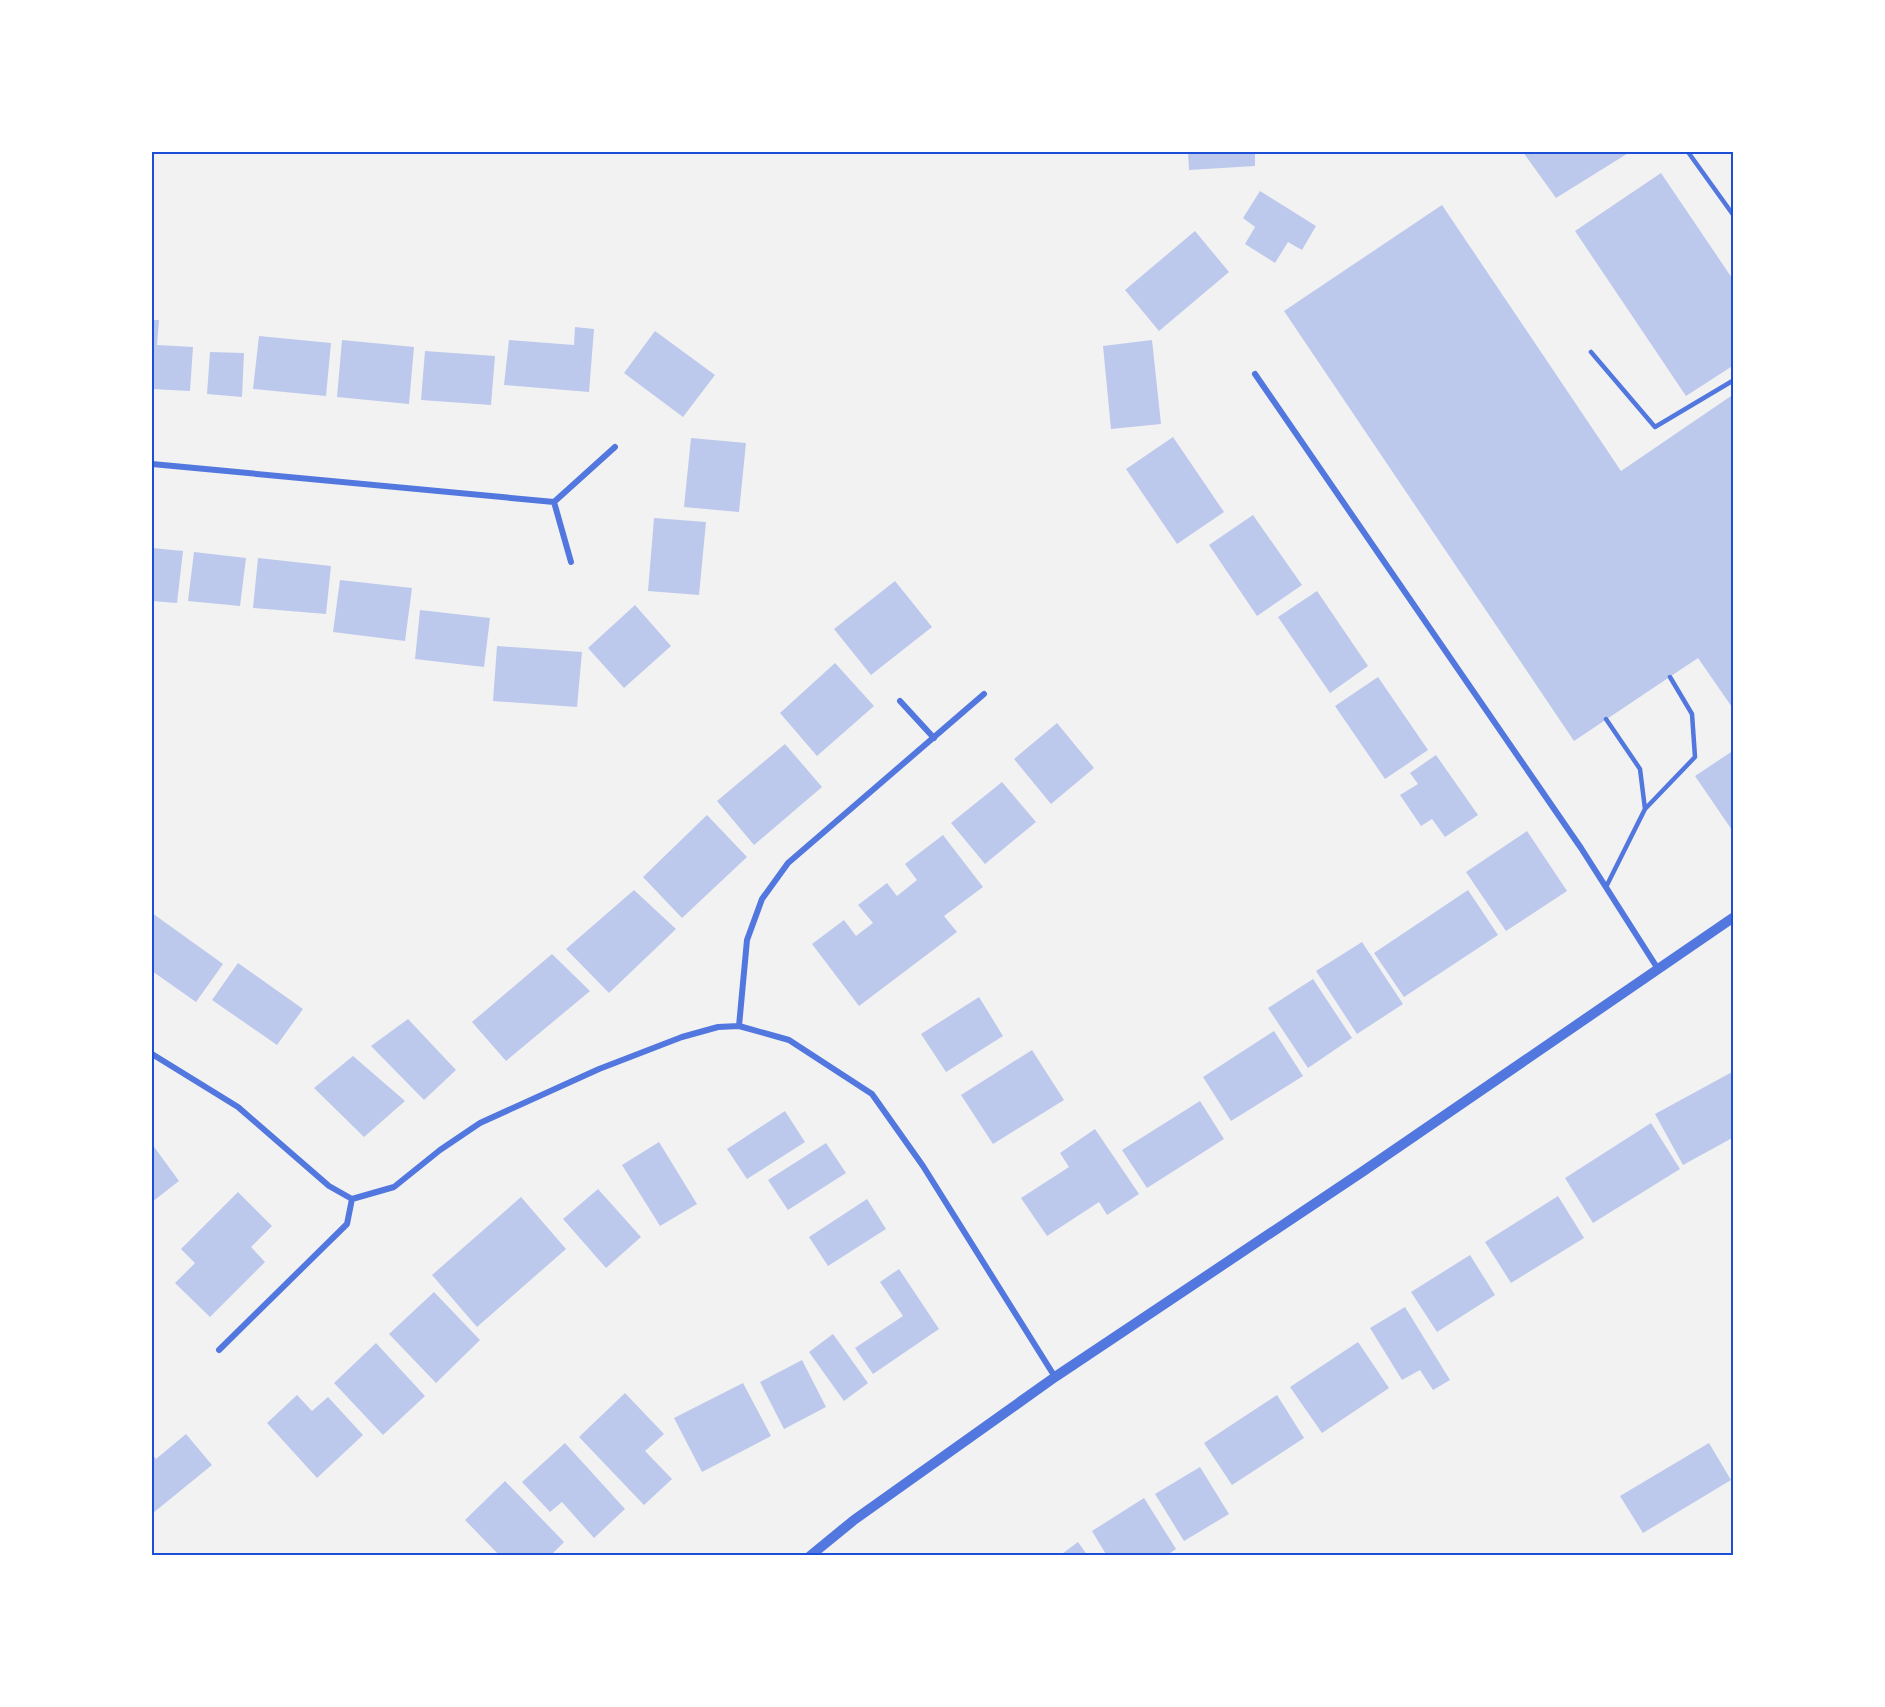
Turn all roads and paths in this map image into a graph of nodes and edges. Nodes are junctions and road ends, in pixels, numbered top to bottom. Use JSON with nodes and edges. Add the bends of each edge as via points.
{"nodes":[{"id":1,"x":1688,"y":152,"type":"edge"},
{"id":2,"x":1734,"y":216,"type":"edge"},
{"id":3,"x":1590,"y":352,"type":"dead end"},
{"id":4,"x":1255,"y":374,"type":"dead end"},
{"id":5,"x":1734,"y":380,"type":"edge"},
{"id":6,"x":615,"y":447,"type":"dead end"},
{"id":7,"x":152,"y":464,"type":"edge"},
{"id":8,"x":554,"y":502,"type":"junction"},
{"id":9,"x":571,"y":562,"type":"dead end"},
{"id":10,"x":1670,"y":677,"type":"dead end"},
{"id":11,"x":984,"y":694,"type":"dead end"},
{"id":12,"x":900,"y":701,"type":"dead end"},
{"id":13,"x":1606,"y":719,"type":"dead end"},
{"id":14,"x":934,"y":738,"type":"junction"},
{"id":15,"x":1644,"y":810,"type":"junction"},
{"id":16,"x":1606,"y":887,"type":"junction"},
{"id":17,"x":1734,"y":916,"type":"edge"},
{"id":18,"x":1658,"y":969,"type":"junction"},
{"id":19,"x":739,"y":1026,"type":"junction"},
{"id":20,"x":152,"y":1054,"type":"edge"},
{"id":21,"x":352,"y":1199,"type":"junction"},
{"id":22,"x":219,"y":1350,"type":"dead end"},
{"id":23,"x":1055,"y":1377,"type":"junction"},
{"id":24,"x":810,"y":1556,"type":"edge"}],
"edges":[{"from":1,"to":2,"type":"lane"},
{"from":3,"to":5,"type":"lane","via":[[1655,427]]},
{"from":4,"to":16,"type":"street"},
{"from":6,"to":8,"type":"street"},
{"from":7,"to":8,"type":"street"},
{"from":8,"to":9,"type":"street"},
{"from":10,"to":15,"type":"lane","via":[[1692,714],[1695,757]]},
{"from":11,"to":14,"type":"street"},
{"from":12,"to":14,"type":"street"},
{"from":13,"to":15,"type":"lane","via":[[1640,769]]},
{"from":14,"to":19,"type":"street","via":[[788,863],[762,899],[747,940]]},
{"from":15,"to":16,"type":"lane"},
{"from":16,"to":18,"type":"street"},
{"from":17,"to":18,"type":"street"},
{"from":18,"to":23,"type":"street"},
{"from":19,"to":21,"type":"street","via":[[682,1037],[599,1069],[480,1123],[394,1187]]},
{"from":19,"to":23,"type":"street","via":[[789,1040],[872,1094],[923,1166]]},
{"from":20,"to":21,"type":"street","via":[[238,1107],[329,1186]]},
{"from":21,"to":22,"type":"street","via":[[347,1224]]},
{"from":23,"to":24,"type":"street","via":[[854,1520]]}]}
